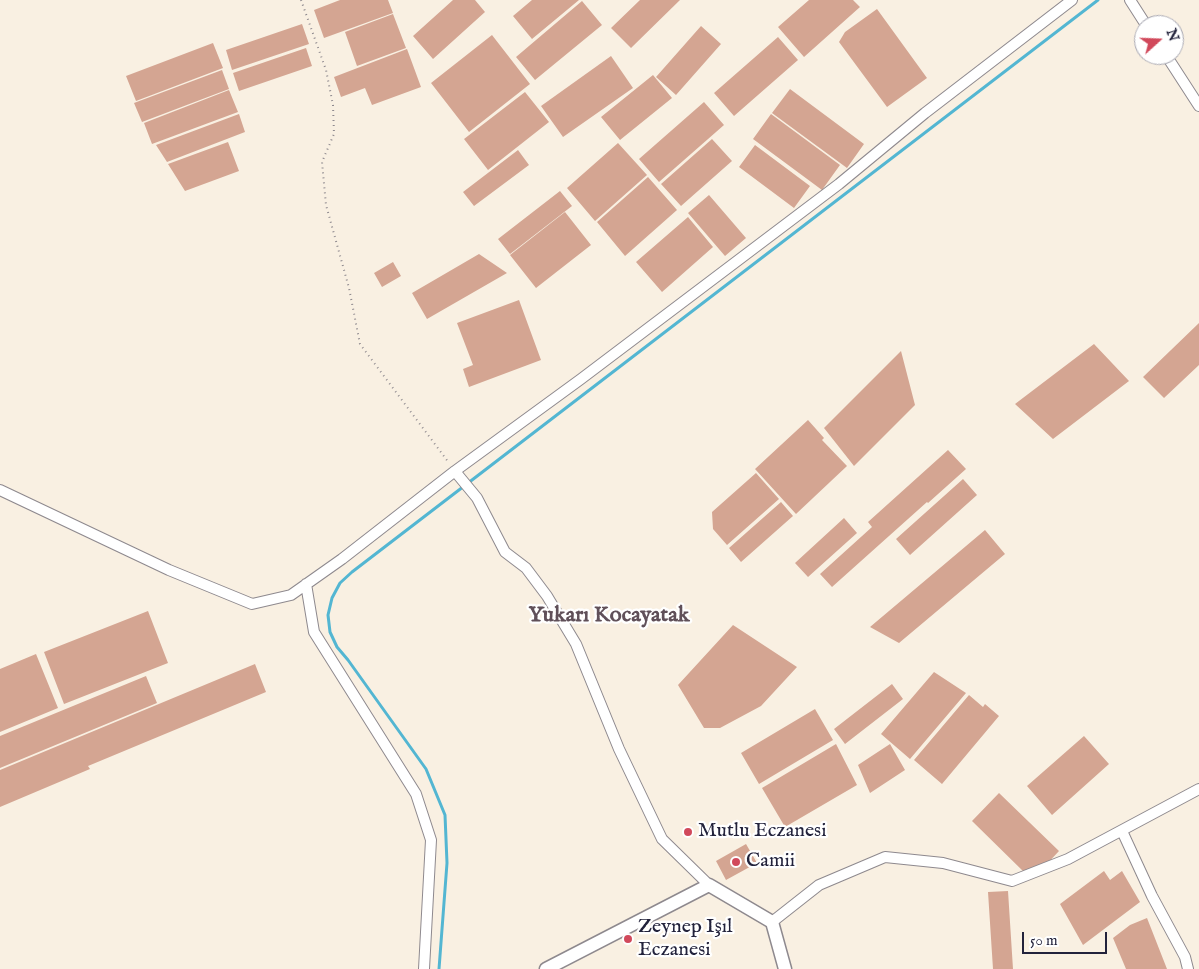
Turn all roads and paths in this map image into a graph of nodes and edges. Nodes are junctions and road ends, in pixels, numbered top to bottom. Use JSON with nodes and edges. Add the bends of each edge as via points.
{"nodes":[{"id":1,"x":301,"y":0,"type":"edge"},
{"id":2,"x":1072,"y":0,"type":"edge"},
{"id":3,"x":1130,"y":0,"type":"edge"},
{"id":4,"x":1140,"y":15,"type":"edge"},
{"id":5,"x":1172,"y":65,"type":"edge"},
{"id":6,"x":1199,"y":106,"type":"edge"},
{"id":7,"x":457,"y":473,"type":"junction"},
{"id":8,"x":0,"y":490,"type":"edge"},
{"id":9,"x":306,"y":584,"type":"junction"},
{"id":10,"x":1199,"y":790,"type":"edge"},
{"id":11,"x":1122,"y":831,"type":"junction"},
{"id":12,"x":709,"y":885,"type":"junction"},
{"id":13,"x":772,"y":922,"type":"junction"},
{"id":14,"x":424,"y":969,"type":"edge"},
{"id":15,"x":546,"y":969,"type":"edge"},
{"id":16,"x":785,"y":969,"type":"edge"},
{"id":17,"x":1188,"y":969,"type":"edge"}],
"edges":[{"from":1,"to":7,"type":"path","via":[[326,70],[333,105],[334,134],[322,162],[323,179],[326,205],[349,288],[360,344]]},
{"from":2,"to":7,"type":"street","via":[[839,184]]},
{"from":3,"to":4,"type":"street"},
{"from":5,"to":6,"type":"street"},
{"from":7,"to":9,"type":"street"},
{"from":7,"to":12,"type":"street","via":[[477,498],[504,552],[526,568],[576,644],[619,749],[662,839]]},
{"from":8,"to":9,"type":"street","via":[[169,570],[252,604],[291,595]]},
{"from":9,"to":14,"type":"street","via":[[314,632],[416,794],[431,840]]},
{"from":10,"to":11,"type":"street"},
{"from":11,"to":13,"type":"street","via":[[1068,859],[1012,881],[944,863],[885,857],[819,885]]},
{"from":11,"to":17,"type":"street","via":[[1185,956]]},
{"from":12,"to":13,"type":"street"},
{"from":12,"to":15,"type":"street"},
{"from":13,"to":16,"type":"street"}]}
